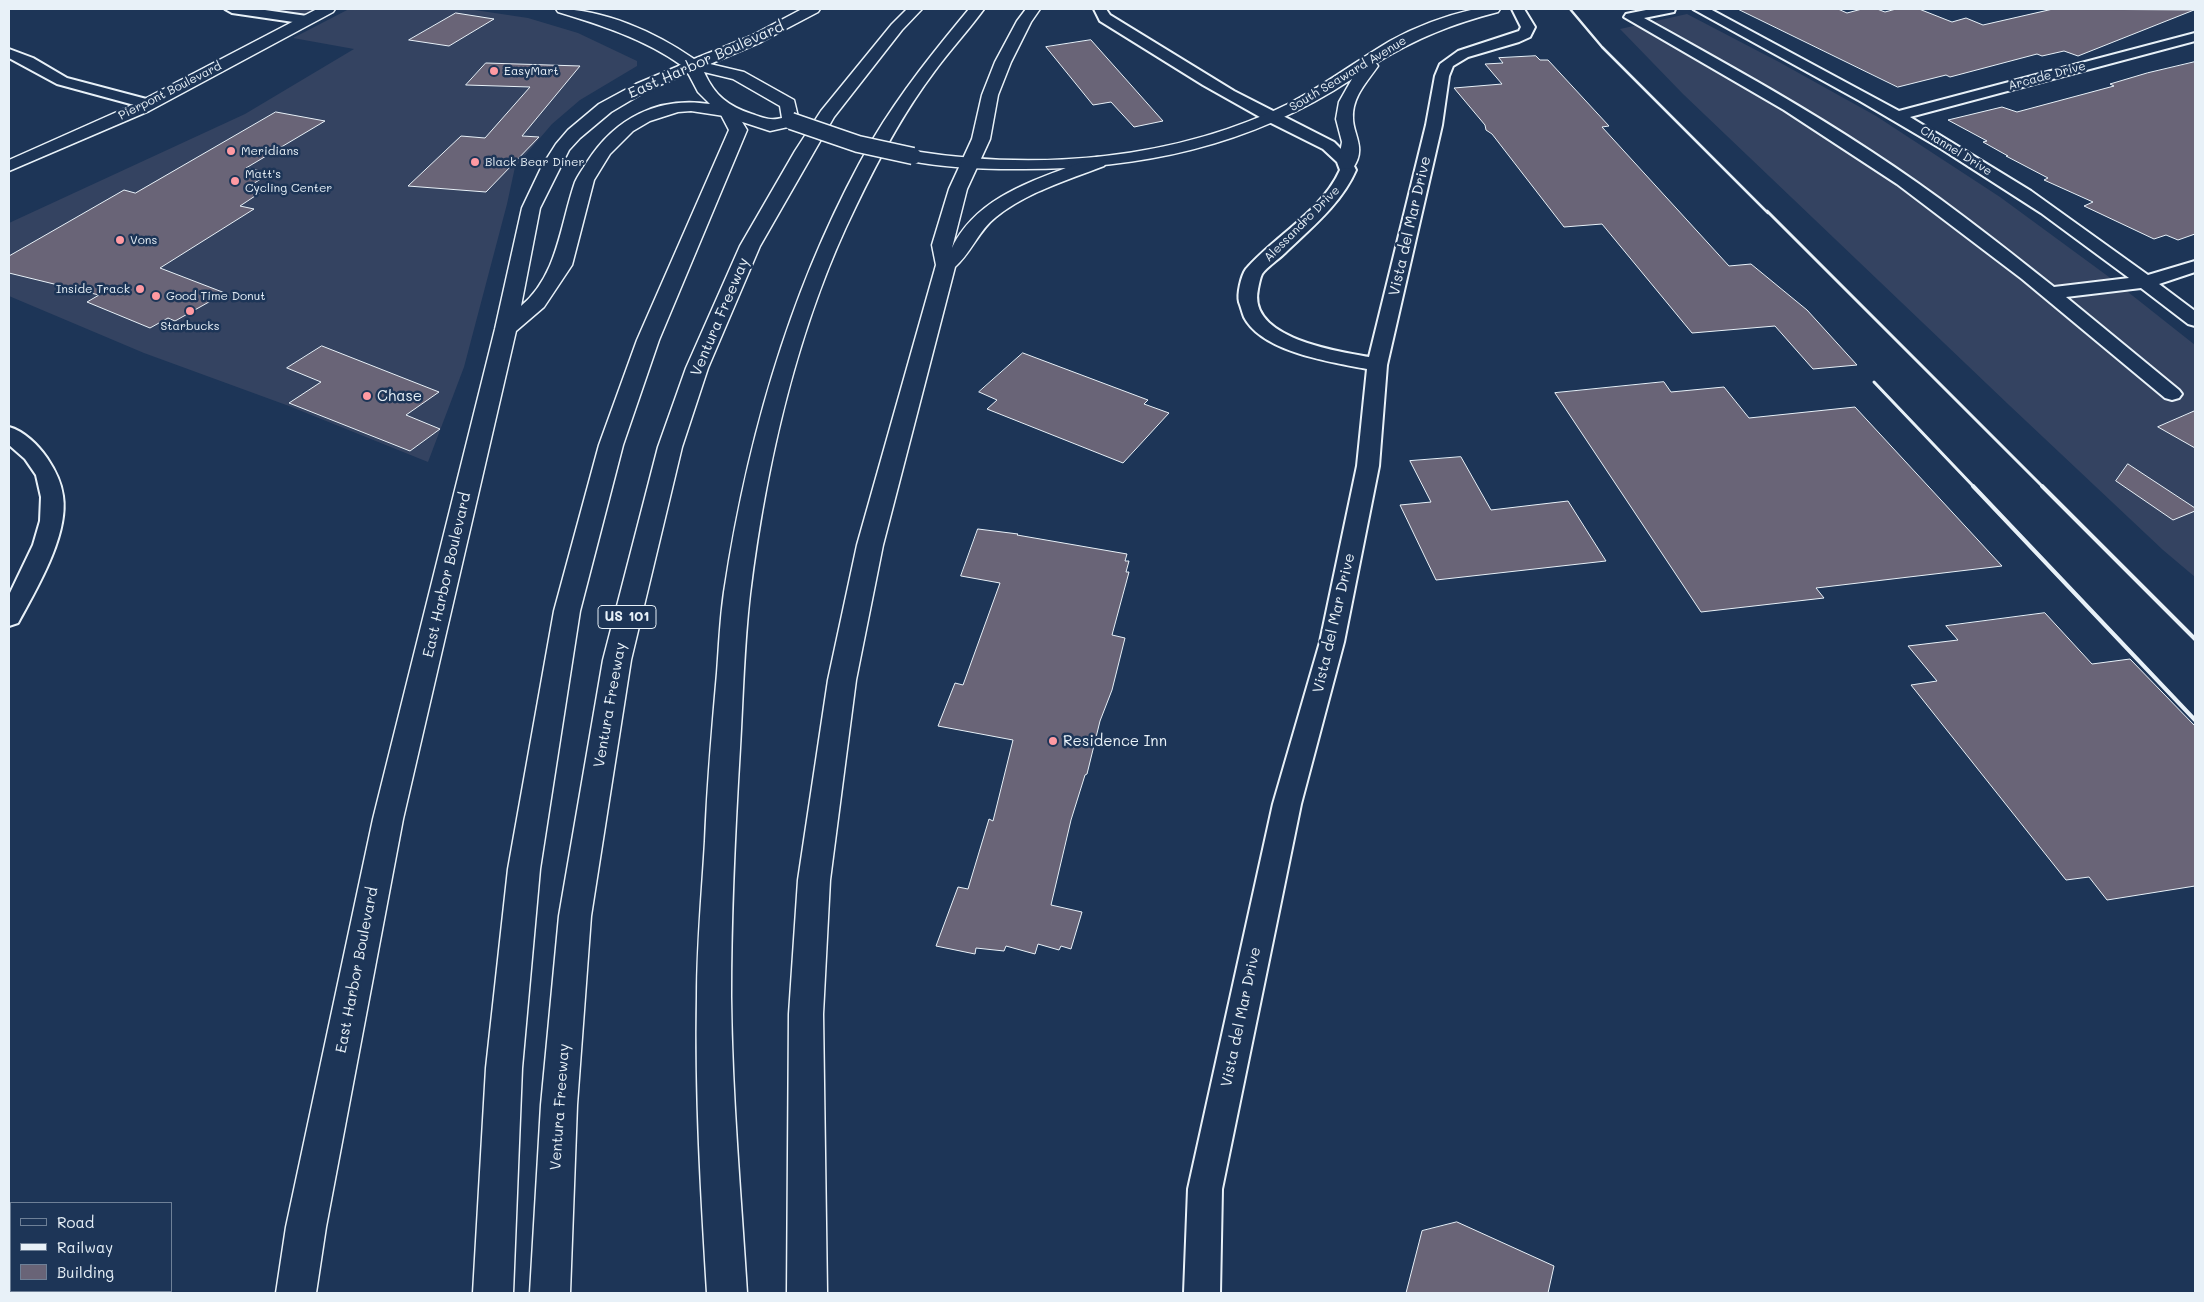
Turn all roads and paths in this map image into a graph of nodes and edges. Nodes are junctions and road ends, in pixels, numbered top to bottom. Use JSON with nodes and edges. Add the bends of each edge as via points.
{"nodes":[{"id":1,"x":232,"y":9,"type":"edge"},
{"id":2,"x":328,"y":9,"type":"edge"},
{"id":3,"x":563,"y":9,"type":"edge"},
{"id":4,"x":813,"y":9,"type":"edge"},
{"id":5,"x":915,"y":9,"type":"edge"},
{"id":6,"x":977,"y":9,"type":"edge"},
{"id":7,"x":1033,"y":9,"type":"edge"},
{"id":8,"x":1100,"y":9,"type":"edge"},
{"id":9,"x":1493,"y":9,"type":"edge"},
{"id":10,"x":1669,"y":9,"type":"edge"},
{"id":11,"x":1700,"y":9,"type":"edge"},
{"id":12,"x":1522,"y":14,"type":"edge"},
{"id":13,"x":306,"y":15,"type":"edge"},
{"id":14,"x":289,"y":17,"type":"junction"},
{"id":15,"x":2195,"y":38,"type":"edge"},
{"id":16,"x":9,"y":53,"type":"edge"},
{"id":17,"x":1376,"y":57,"type":"junction"},
{"id":18,"x":692,"y":65,"type":"junction"},
{"id":19,"x":131,"y":100,"type":"junction"},
{"id":20,"x":149,"y":104,"type":"junction"},
{"id":21,"x":727,"y":111,"type":"junction"},
{"id":22,"x":1900,"y":115,"type":"junction"},
{"id":23,"x":1272,"y":118,"type":"junction"},
{"id":24,"x":791,"y":121,"type":"junction"},
{"id":25,"x":9,"y":153,"type":"edge"},
{"id":26,"x":1098,"y":162,"type":"junction"},
{"id":27,"x":971,"y":163,"type":"junction"},
{"id":28,"x":1347,"y":164,"type":"junction"},
{"id":29,"x":9,"y":166,"type":"edge"},
{"id":30,"x":946,"y":265,"type":"junction"},
{"id":31,"x":2195,"y":266,"type":"edge"},
{"id":32,"x":2145,"y":282,"type":"junction"},
{"id":33,"x":2050,"y":292,"type":"junction"},
{"id":34,"x":2195,"y":320,"type":"edge"},
{"id":35,"x":506,"y":329,"type":"junction"},
{"id":36,"x":1378,"y":365,"type":"junction"},
{"id":37,"x":2172,"y":394,"type":"dead end"},
{"id":38,"x":9,"y":434,"type":"edge"},
{"id":39,"x":18,"y":585,"type":"edge"},
{"id":40,"x":9,"y":617,"type":"edge"},
{"id":41,"x":296,"y":1293,"type":"edge"},
{"id":42,"x":493,"y":1293,"type":"edge"},
{"id":43,"x":550,"y":1293,"type":"edge"},
{"id":44,"x":727,"y":1293,"type":"edge"},
{"id":45,"x":807,"y":1293,"type":"edge"},
{"id":46,"x":1202,"y":1293,"type":"edge"}],
"edges":[{"from":1,"to":14,"type":"street"},
{"from":2,"to":13,"type":"main road","name":"Pierpont Boulevard"},
{"from":3,"to":18,"type":"main road","via":[[644,37]]},
{"from":4,"to":18,"type":"main road","name":"East Harbor Boulevard","via":[[756,39]]},
{"from":5,"to":43,"type":"main road","name":"Ventura Freeway","number":"US 101","via":[[827,115],[750,246],[698,368],[670,447],[617,660],[575,916],[559,1106]]},
{"from":6,"to":44,"type":"main road","via":[[922,75],[890,125],[845,212],[801,316],[758,476],[737,593],[723,767],[714,1016]]},
{"from":7,"to":27,"type":"main road","via":[[1003,62]]},
{"from":8,"to":23,"type":"street","via":[[1105,18],[1207,82]]},
{"from":9,"to":17,"type":"main road","name":"South Seaward Avenue","via":[[1436,25]]},
{"from":10,"to":33,"type":"street","via":[[1631,17],[1823,126],[1939,206]]},
{"from":11,"to":22,"type":"street","name":"Channel Drive"},
{"from":12,"to":36,"type":"street","name":"Vista del Mar Drive","via":[[1528,30],[1520,37],[1463,54],[1447,64],[1442,76],[1434,125]]},
{"from":13,"to":14,"type":"main road","name":"Pierpont Boulevard"},
{"from":13,"to":20,"type":"main road","name":"Pierpont Boulevard"},
{"from":14,"to":19,"type":"main road","name":"Pierpont Boulevard"},
{"from":15,"to":22,"type":"street","name":"Arcade Drive"},
{"from":16,"to":19,"type":"street","via":[[62,81]]},
{"from":17,"to":23,"type":"main road","name":"South Seaward Avenue","via":[[1315,96]]},
{"from":17,"to":28,"type":"main road","via":[[1347,102],[1344,119],[1351,142]]},
{"from":18,"to":21,"type":"main road","via":[[704,89]]},
{"from":18,"to":24,"type":"main road","via":[[738,75],[788,104]]},
{"from":18,"to":35,"type":"main road","name":"East Harbor Boulevard","via":[[605,108],[562,148],[532,208]]},
{"from":19,"to":20,"type":"street"},
{"from":19,"to":25,"type":"main road","name":"Pierpont Boulevard"},
{"from":20,"to":29,"type":"main road","name":"Pierpont Boulevard"},
{"from":21,"to":24,"type":"main road","via":[[770,126]]},
{"from":21,"to":35,"type":"main road","via":[[677,107],[644,117],[627,127],[603,152],[585,180],[562,265],[537,303]]},
{"from":21,"to":42,"type":"main road","via":[[738,130],[648,340],[611,444],[567,611],[524,869],[504,1068]]},
{"from":22,"to":32,"type":"street","name":"Channel Drive","via":[[2027,196]]},
{"from":23,"to":26,"type":"main road","name":"South Seaward Avenue","via":[[1198,145]]},
{"from":23,"to":28,"type":"street","via":[[1336,150]]},
{"from":24,"to":27,"type":"main road","name":"South Seaward Avenue","bridge":true,"via":[[858,144],[927,159]]},
{"from":26,"to":27,"type":"main road","name":"South Seaward Avenue"},
{"from":26,"to":30,"type":"main road","via":[[1014,196],[989,212],[970,233],[960,252]]},
{"from":27,"to":30,"type":"main road","via":[[958,189],[942,245]]},
{"from":28,"to":36,"type":"street","name":"Alessandro Drive","via":[[1344,182],[1253,274],[1246,303],[1249,313],[1258,323],[1285,341]]},
{"from":30,"to":45,"type":"main road","via":[[866,564],[842,680],[823,813],[814,880],[806,1014]]},
{"from":31,"to":32,"type":"street"},
{"from":32,"to":33,"type":"street"},
{"from":32,"to":34,"type":"street","name":"Channel Drive"},
{"from":33,"to":37,"type":"street"},
{"from":35,"to":41,"type":"main road","name":"East Harbor Boulevard","via":[[388,819],[306,1227]]},
{"from":36,"to":46,"type":"street","name":"Vista del Mar Drive","via":[[1368,466],[1332,642],[1287,804],[1205,1189]]},
{"from":38,"to":39,"type":"street","via":[[31,450],[48,475],[52,490],[51,523],[46,542]]},
{"from":39,"to":40,"type":"street"}]}
